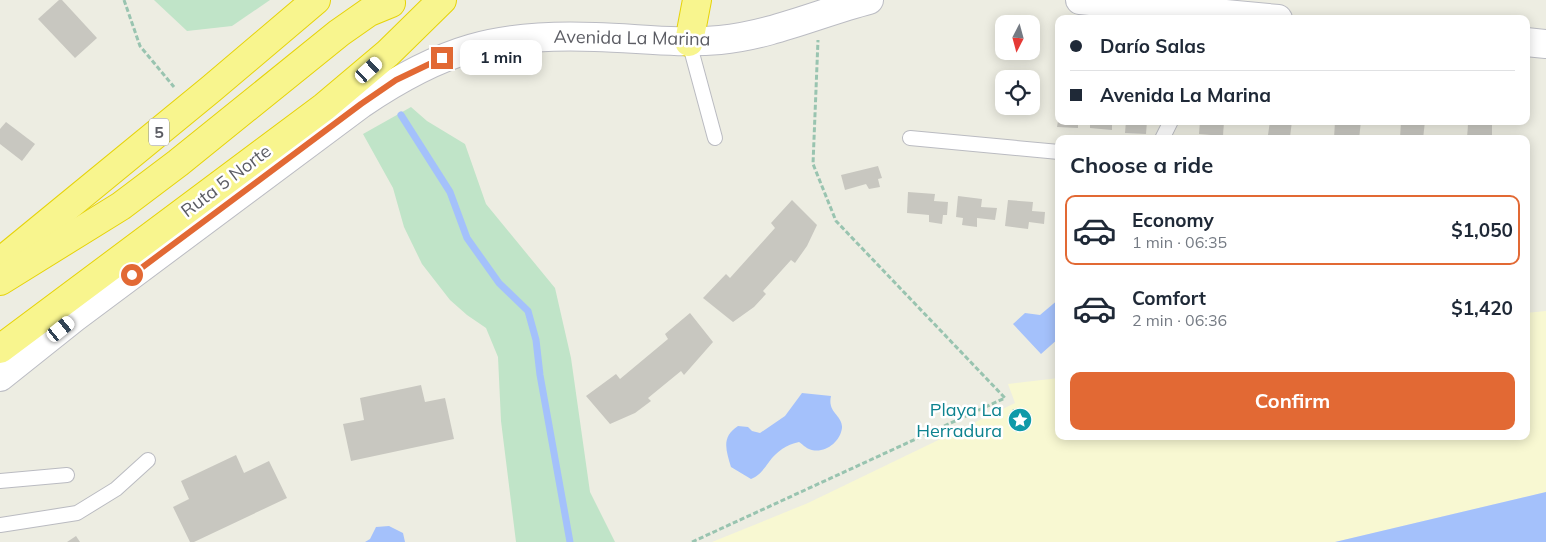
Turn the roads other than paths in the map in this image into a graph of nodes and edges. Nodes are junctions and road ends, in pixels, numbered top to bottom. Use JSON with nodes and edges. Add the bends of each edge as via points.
{"nodes":[{"id":1,"x":316,"y":0,"type":"edge"},
{"id":2,"x":442,"y":0,"type":"edge"},
{"id":3,"x":697,"y":0,"type":"edge"},
{"id":4,"x":869,"y":0,"type":"edge"},
{"id":5,"x":1080,"y":0,"type":"edge"},
{"id":6,"x":391,"y":3,"type":"dead end"},
{"id":7,"x":1177,"y":9,"type":"edge"},
{"id":8,"x":423,"y":12,"type":"edge"},
{"id":9,"x":1238,"y":15,"type":"edge"},
{"id":10,"x":689,"y":42,"type":"junction"},
{"id":11,"x":1530,"y":42,"type":"edge"},
{"id":12,"x":1546,"y":44,"type":"edge"},
{"id":13,"x":715,"y":138,"type":"dead end"},
{"id":14,"x":910,"y":138,"type":"dead end"},
{"id":15,"x":1055,"y":152,"type":"edge"},
{"id":16,"x":0,"y":262,"type":"edge"},
{"id":17,"x":0,"y":281,"type":"edge"},
{"id":18,"x":86,"y":285,"type":"junction"},
{"id":19,"x":74,"y":318,"type":"junction"},
{"id":20,"x":0,"y":349,"type":"edge"},
{"id":21,"x":0,"y":378,"type":"edge"},
{"id":22,"x":148,"y":460,"type":"dead end"},
{"id":23,"x":67,"y":474,"type":"dead end"},
{"id":24,"x":0,"y":481,"type":"edge"},
{"id":25,"x":0,"y":524,"type":"edge"}],
"edges":[{"from":1,"to":16,"type":"highway","number":"5"},
{"from":2,"to":8,"type":"highway","name":"Ruta 5 Norte"},
{"from":3,"to":10,"type":"highway"},
{"from":4,"to":10,"type":"main road","name":"Avenida La Marina","via":[[750,36]]},
{"from":5,"to":7,"type":"main road"},
{"from":6,"to":17,"type":"highway","via":[[369,12],[339,33],[178,164],[121,206]]},
{"from":7,"to":9,"type":"main road"},
{"from":8,"to":18,"type":"highway","name":"Ruta 5 Norte","via":[[369,70],[324,107]]},
{"from":10,"to":13,"type":"lane"},
{"from":10,"to":19,"type":"main road","name":"Avenida La Marina","via":[[594,36],[512,39],[480,45],[415,70],[361,104]]},
{"from":11,"to":12,"type":"main road"},
{"from":14,"to":15,"type":"lane"},
{"from":18,"to":19,"type":"highway"},
{"from":18,"to":20,"type":"highway","name":"Ruta 5 Norte"},
{"from":19,"to":21,"type":"main road","name":"Avenida La Marina"},
{"from":22,"to":25,"type":"lane","via":[[116,489],[77,513]]},
{"from":23,"to":24,"type":"lane"}]}
